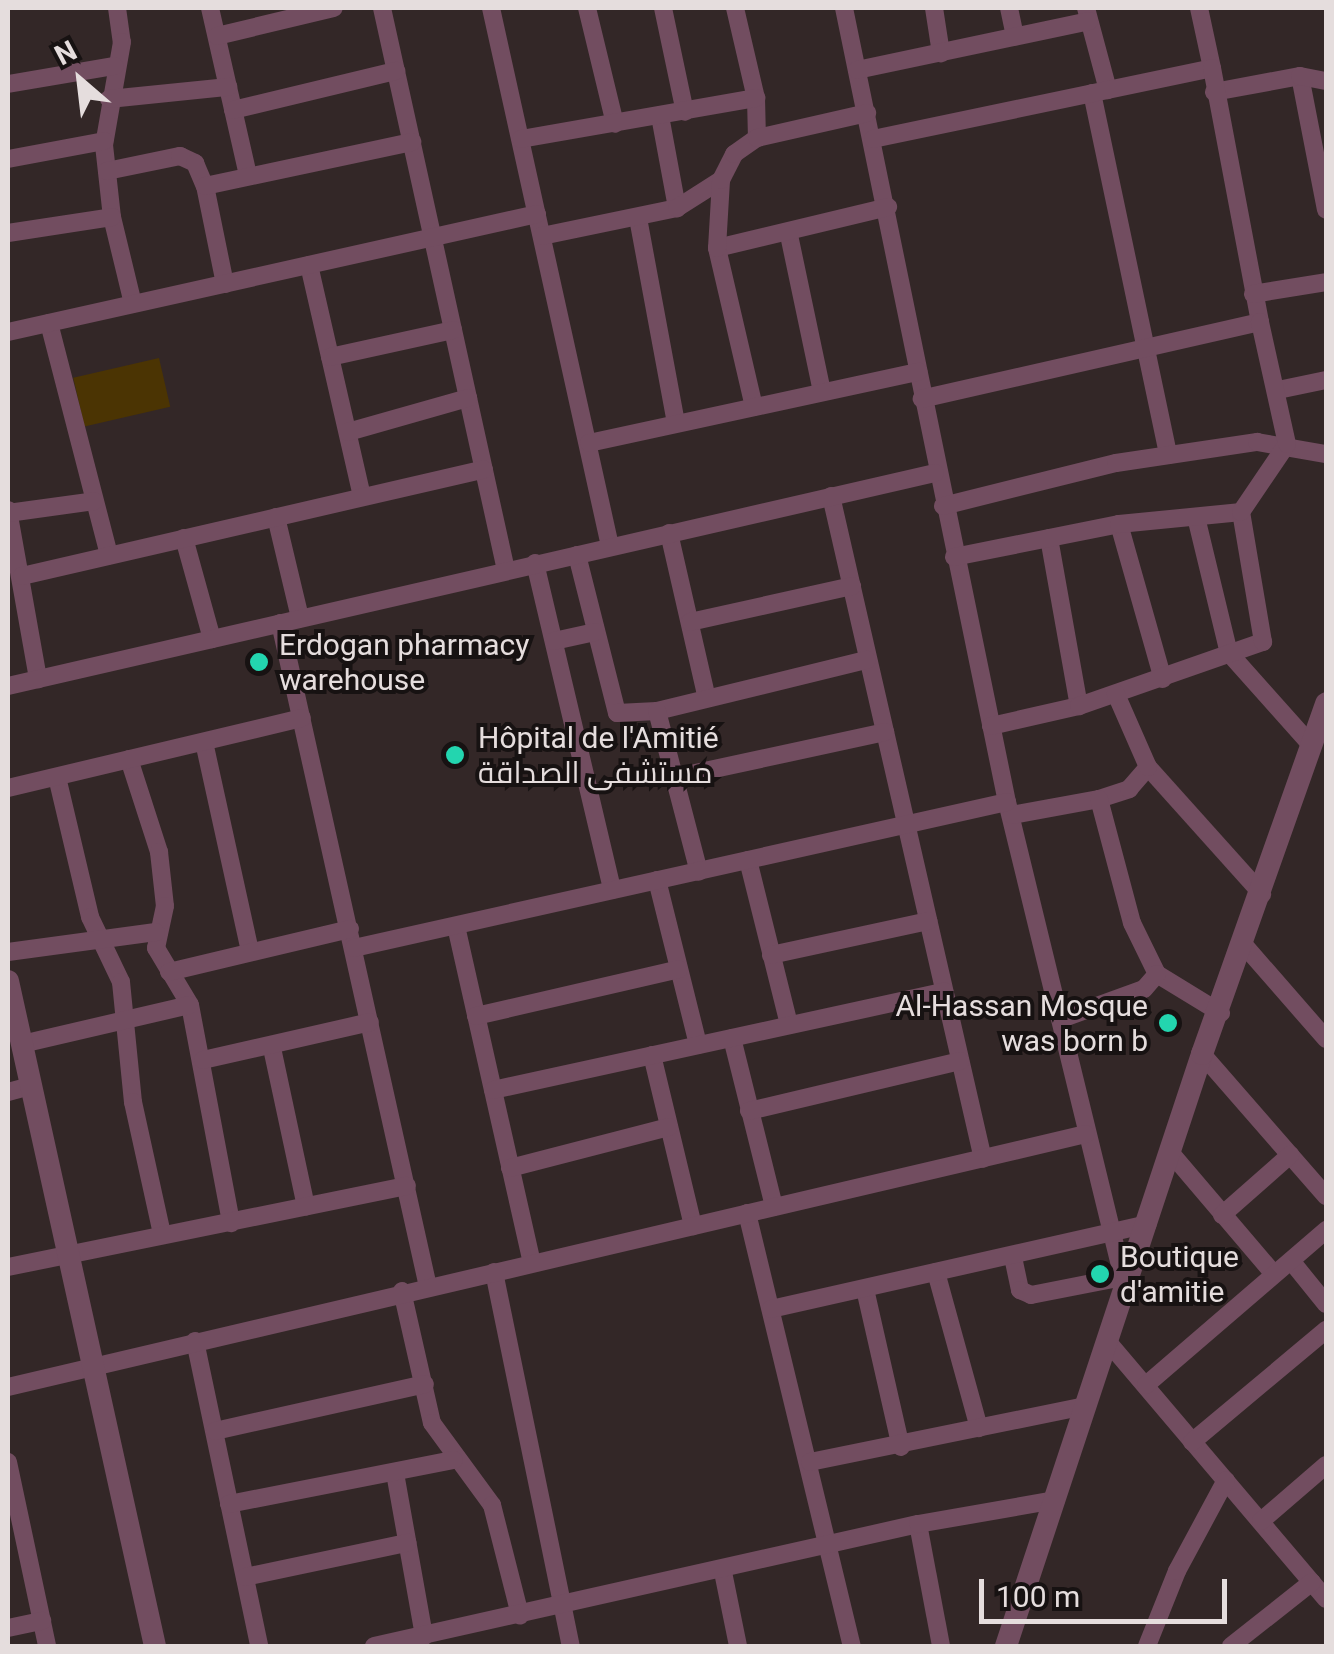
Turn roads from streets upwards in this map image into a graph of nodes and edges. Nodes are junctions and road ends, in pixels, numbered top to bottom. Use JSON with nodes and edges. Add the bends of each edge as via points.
{"nodes":[{"id":1,"x":118,"y":8,"type":"edge"},
{"id":2,"x":210,"y":8,"type":"edge"},
{"id":3,"x":334,"y":8,"type":"edge"},
{"id":4,"x":382,"y":8,"type":"edge"},
{"id":5,"x":491,"y":8,"type":"edge"},
{"id":6,"x":587,"y":8,"type":"edge"},
{"id":7,"x":663,"y":8,"type":"edge"},
{"id":8,"x":735,"y":8,"type":"edge"},
{"id":9,"x":844,"y":8,"type":"edge"},
{"id":10,"x":934,"y":8,"type":"edge"},
{"id":11,"x":1008,"y":8,"type":"edge"},
{"id":12,"x":1199,"y":8,"type":"edge"},
{"id":13,"x":1088,"y":14,"type":"edge"},
{"id":14,"x":216,"y":36,"type":"junction"},
{"id":15,"x":1016,"y":36,"type":"junction"},
{"id":16,"x":942,"y":53,"type":"junction"},
{"id":17,"x":114,"y":66,"type":"junction"},
{"id":18,"x":1212,"y":68,"type":"junction"},
{"id":19,"x":858,"y":70,"type":"junction"},
{"id":20,"x":396,"y":71,"type":"junction"},
{"id":21,"x":1300,"y":76,"type":"junction"},
{"id":22,"x":1326,"y":81,"type":"edge"},
{"id":23,"x":8,"y":84,"type":"edge"},
{"id":24,"x":228,"y":87,"type":"junction"},
{"id":25,"x":1100,"y":92,"type":"junction"},
{"id":26,"x":1214,"y":92,"type":"junction"},
{"id":27,"x":756,"y":98,"type":"junction"},
{"id":28,"x":109,"y":99,"type":"junction"},
{"id":29,"x":233,"y":110,"type":"junction"},
{"id":30,"x":685,"y":112,"type":"junction"},
{"id":31,"x":867,"y":113,"type":"junction"},
{"id":32,"x":660,"y":116,"type":"junction"},
{"id":33,"x":615,"y":124,"type":"junction"},
{"id":34,"x":757,"y":138,"type":"junction"},
{"id":35,"x":520,"y":139,"type":"junction"},
{"id":36,"x":872,"y":139,"type":"junction"},
{"id":37,"x":104,"y":140,"type":"junction"},
{"id":38,"x":412,"y":142,"type":"junction"},
{"id":39,"x":8,"y":158,"type":"edge"},
{"id":40,"x":107,"y":170,"type":"junction"},
{"id":41,"x":248,"y":175,"type":"junction"},
{"id":42,"x":721,"y":180,"type":"junction"},
{"id":43,"x":205,"y":186,"type":"junction"},
{"id":44,"x":888,"y":207,"type":"junction"},
{"id":45,"x":677,"y":208,"type":"junction"},
{"id":46,"x":1326,"y":210,"type":"edge"},
{"id":47,"x":537,"y":214,"type":"junction"},
{"id":48,"x":112,"y":217,"type":"junction"},
{"id":49,"x":638,"y":218,"type":"junction"},
{"id":50,"x":8,"y":233,"type":"edge"},
{"id":51,"x":789,"y":234,"type":"junction"},
{"id":52,"x":542,"y":236,"type":"junction"},
{"id":53,"x":433,"y":238,"type":"junction"},
{"id":54,"x":717,"y":248,"type":"junction"},
{"id":55,"x":309,"y":265,"type":"junction"},
{"id":56,"x":1326,"y":282,"type":"edge"},
{"id":57,"x":225,"y":284,"type":"junction"},
{"id":58,"x":1253,"y":294,"type":"junction"},
{"id":59,"x":132,"y":304,"type":"junction"},
{"id":60,"x":1260,"y":322,"type":"junction"},
{"id":61,"x":49,"y":323,"type":"junction"},
{"id":62,"x":453,"y":330,"type":"junction"},
{"id":63,"x":8,"y":332,"type":"edge"},
{"id":64,"x":1150,"y":348,"type":"junction"},
{"id":65,"x":330,"y":357,"type":"junction"},
{"id":66,"x":918,"y":372,"type":"junction"},
{"id":67,"x":1326,"y":380,"type":"edge"},
{"id":68,"x":1278,"y":390,"type":"junction"},
{"id":69,"x":822,"y":392,"type":"junction"},
{"id":70,"x":468,"y":398,"type":"junction"},
{"id":71,"x":922,"y":399,"type":"junction"},
{"id":72,"x":754,"y":408,"type":"junction"},
{"id":73,"x":676,"y":424,"type":"junction"},
{"id":74,"x":348,"y":432,"type":"junction"},
{"id":75,"x":589,"y":443,"type":"junction"},
{"id":76,"x":1287,"y":444,"type":"junction"},
{"id":77,"x":1326,"y":454,"type":"edge"},
{"id":78,"x":1168,"y":455,"type":"junction"},
{"id":79,"x":484,"y":469,"type":"junction"},
{"id":80,"x":935,"y":473,"type":"junction"},
{"id":81,"x":831,"y":496,"type":"junction"},
{"id":82,"x":362,"y":497,"type":"junction"},
{"id":83,"x":94,"y":501,"type":"junction"},
{"id":84,"x":943,"y":506,"type":"junction"},
{"id":85,"x":8,"y":512,"type":"edge"},
{"id":86,"x":1241,"y":512,"type":"junction"},
{"id":87,"x":276,"y":517,"type":"junction"},
{"id":88,"x":1196,"y":517,"type":"junction"},
{"id":89,"x":1119,"y":524,"type":"junction"},
{"id":90,"x":669,"y":533,"type":"junction"},
{"id":91,"x":184,"y":538,"type":"junction"},
{"id":92,"x":1050,"y":538,"type":"junction"},
{"id":93,"x":610,"y":546,"type":"junction"},
{"id":94,"x":109,"y":555,"type":"junction"},
{"id":95,"x":577,"y":555,"type":"junction"},
{"id":96,"x":954,"y":558,"type":"junction"},
{"id":97,"x":535,"y":562,"type":"junction"},
{"id":98,"x":506,"y":570,"type":"junction"},
{"id":99,"x":22,"y":576,"type":"junction"},
{"id":100,"x":852,"y":586,"type":"junction"},
{"id":101,"x":300,"y":618,"type":"junction"},
{"id":102,"x":280,"y":622,"type":"junction"},
{"id":103,"x":690,"y":622,"type":"junction"},
{"id":104,"x":595,"y":632,"type":"junction"},
{"id":105,"x":212,"y":639,"type":"junction"},
{"id":106,"x":554,"y":641,"type":"junction"},
{"id":107,"x":1229,"y":653,"type":"junction"},
{"id":108,"x":866,"y":660,"type":"junction"},
{"id":109,"x":38,"y":679,"type":"junction"},
{"id":110,"x":1162,"y":679,"type":"junction"},
{"id":111,"x":8,"y":686,"type":"edge"},
{"id":112,"x":1116,"y":694,"type":"junction"},
{"id":113,"x":706,"y":695,"type":"junction"},
{"id":114,"x":1326,"y":703,"type":"edge"},
{"id":115,"x":1078,"y":706,"type":"junction"},
{"id":116,"x":657,"y":711,"type":"junction"},
{"id":117,"x":302,"y":718,"type":"junction"},
{"id":118,"x":991,"y":726,"type":"junction"},
{"id":119,"x":885,"y":732,"type":"junction"},
{"id":120,"x":204,"y":742,"type":"junction"},
{"id":121,"x":1312,"y":746,"type":"junction"},
{"id":122,"x":129,"y":759,"type":"junction"},
{"id":123,"x":1148,"y":766,"type":"junction"},
{"id":124,"x":57,"y":777,"type":"junction"},
{"id":125,"x":677,"y":777,"type":"junction"},
{"id":126,"x":8,"y":788,"type":"edge"},
{"id":127,"x":1099,"y":799,"type":"junction"},
{"id":128,"x":1010,"y":808,"type":"junction"},
{"id":129,"x":906,"y":826,"type":"junction"},
{"id":130,"x":748,"y":860,"type":"junction"},
{"id":131,"x":699,"y":872,"type":"junction"},
{"id":132,"x":657,"y":880,"type":"junction"},
{"id":133,"x":612,"y":890,"type":"junction"},
{"id":134,"x":1262,"y":894,"type":"junction"},
{"id":135,"x":928,"y":921,"type":"junction"},
{"id":136,"x":456,"y":926,"type":"junction"},
{"id":137,"x":350,"y":929,"type":"junction"},
{"id":138,"x":156,"y":932,"type":"junction"},
{"id":139,"x":104,"y":939,"type":"junction"},
{"id":140,"x":1244,"y":945,"type":"junction"},
{"id":141,"x":354,"y":948,"type":"junction"},
{"id":142,"x":250,"y":951,"type":"junction"},
{"id":143,"x":8,"y":952,"type":"edge"},
{"id":144,"x":772,"y":955,"type":"junction"},
{"id":145,"x":679,"y":969,"type":"junction"},
{"id":146,"x":169,"y":972,"type":"junction"},
{"id":147,"x":1157,"y":974,"type":"junction"},
{"id":148,"x":944,"y":992,"type":"junction"},
{"id":149,"x":9,"y":993,"type":"edge"},
{"id":150,"x":190,"y":1006,"type":"junction"},
{"id":151,"x":1221,"y":1013,"type":"junction"},
{"id":152,"x":476,"y":1016,"type":"junction"},
{"id":153,"x":1061,"y":1019,"type":"junction"},
{"id":154,"x":123,"y":1021,"type":"junction"},
{"id":155,"x":370,"y":1022,"type":"junction"},
{"id":156,"x":789,"y":1025,"type":"junction"},
{"id":157,"x":1325,"y":1036,"type":"edge"},
{"id":158,"x":732,"y":1038,"type":"junction"},
{"id":159,"x":22,"y":1044,"type":"junction"},
{"id":160,"x":698,"y":1045,"type":"junction"},
{"id":161,"x":272,"y":1048,"type":"junction"},
{"id":162,"x":1202,"y":1054,"type":"junction"},
{"id":163,"x":652,"y":1055,"type":"junction"},
{"id":164,"x":204,"y":1060,"type":"junction"},
{"id":165,"x":960,"y":1061,"type":"junction"},
{"id":166,"x":19,"y":1089,"type":"edge"},
{"id":167,"x":492,"y":1090,"type":"junction"},
{"id":168,"x":749,"y":1111,"type":"junction"},
{"id":169,"x":669,"y":1127,"type":"junction"},
{"id":170,"x":1086,"y":1134,"type":"junction"},
{"id":171,"x":1170,"y":1152,"type":"junction"},
{"id":172,"x":1290,"y":1155,"type":"junction"},
{"id":173,"x":983,"y":1159,"type":"junction"},
{"id":174,"x":510,"y":1168,"type":"junction"},
{"id":175,"x":407,"y":1186,"type":"junction"},
{"id":176,"x":1326,"y":1196,"type":"edge"},
{"id":177,"x":306,"y":1206,"type":"junction"},
{"id":178,"x":774,"y":1207,"type":"junction"},
{"id":179,"x":747,"y":1213,"type":"junction"},
{"id":180,"x":1222,"y":1215,"type":"junction"},
{"id":181,"x":231,"y":1223,"type":"junction"},
{"id":182,"x":1148,"y":1224,"type":"junction"},
{"id":183,"x":693,"y":1226,"type":"junction"},
{"id":184,"x":1326,"y":1230,"type":"edge"},
{"id":185,"x":1115,"y":1233,"type":"junction"},
{"id":186,"x":162,"y":1234,"type":"junction"},
{"id":187,"x":68,"y":1254,"type":"junction"},
{"id":188,"x":1013,"y":1258,"type":"junction"},
{"id":189,"x":1292,"y":1262,"type":"junction"},
{"id":190,"x":532,"y":1263,"type":"junction"},
{"id":191,"x":8,"y":1267,"type":"edge"},
{"id":192,"x":494,"y":1272,"type":"junction"},
{"id":193,"x":936,"y":1272,"type":"junction"},
{"id":194,"x":1274,"y":1274,"type":"junction"},
{"id":195,"x":1125,"y":1286,"type":"junction"},
{"id":196,"x":428,"y":1287,"type":"junction"},
{"id":197,"x":865,"y":1289,"type":"junction"},
{"id":198,"x":402,"y":1291,"type":"junction"},
{"id":199,"x":1326,"y":1304,"type":"edge"},
{"id":200,"x":771,"y":1310,"type":"junction"},
{"id":201,"x":1326,"y":1330,"type":"edge"},
{"id":202,"x":195,"y":1341,"type":"junction"},
{"id":203,"x":1108,"y":1342,"type":"junction"},
{"id":204,"x":94,"y":1368,"type":"junction"},
{"id":205,"x":425,"y":1384,"type":"junction"},
{"id":206,"x":1146,"y":1385,"type":"junction"},
{"id":207,"x":8,"y":1387,"type":"edge"},
{"id":208,"x":1086,"y":1406,"type":"junction"},
{"id":209,"x":979,"y":1428,"type":"junction"},
{"id":210,"x":215,"y":1431,"type":"junction"},
{"id":211,"x":1192,"y":1442,"type":"junction"},
{"id":212,"x":900,"y":1446,"type":"junction"},
{"id":213,"x":454,"y":1460,"type":"junction"},
{"id":214,"x":810,"y":1462,"type":"junction"},
{"id":215,"x":8,"y":1465,"type":"edge"},
{"id":216,"x":1326,"y":1466,"type":"edge"},
{"id":217,"x":395,"y":1472,"type":"junction"},
{"id":218,"x":1226,"y":1480,"type":"junction"},
{"id":219,"x":1056,"y":1500,"type":"junction"},
{"id":220,"x":229,"y":1504,"type":"junction"},
{"id":221,"x":1261,"y":1521,"type":"junction"},
{"id":222,"x":918,"y":1524,"type":"junction"},
{"id":223,"x":407,"y":1543,"type":"junction"},
{"id":224,"x":829,"y":1545,"type":"junction"},
{"id":225,"x":27,"y":1553,"type":"junction"},
{"id":226,"x":8,"y":1558,"type":"edge"},
{"id":227,"x":723,"y":1572,"type":"junction"},
{"id":228,"x":245,"y":1577,"type":"junction"},
{"id":229,"x":1312,"y":1582,"type":"junction"},
{"id":230,"x":1326,"y":1599,"type":"edge"},
{"id":231,"x":565,"y":1606,"type":"junction"},
{"id":232,"x":520,"y":1615,"type":"junction"},
{"id":233,"x":42,"y":1621,"type":"junction"},
{"id":234,"x":471,"y":1626,"type":"junction"},
{"id":235,"x":8,"y":1628,"type":"edge"},
{"id":236,"x":424,"y":1636,"type":"junction"},
{"id":237,"x":1237,"y":1645,"type":"edge"},
{"id":238,"x":48,"y":1646,"type":"edge"},
{"id":239,"x":155,"y":1646,"type":"edge"},
{"id":240,"x":259,"y":1646,"type":"edge"},
{"id":241,"x":374,"y":1646,"type":"edge"},
{"id":242,"x":475,"y":1646,"type":"edge"},
{"id":243,"x":572,"y":1646,"type":"edge"},
{"id":244,"x":738,"y":1646,"type":"edge"},
{"id":245,"x":852,"y":1646,"type":"edge"},
{"id":246,"x":941,"y":1646,"type":"edge"},
{"id":247,"x":1006,"y":1646,"type":"edge"},
{"id":248,"x":1148,"y":1646,"type":"edge"}],
"edges":[{"from":1,"to":17,"type":"street","via":[[122,42]]},
{"from":2,"to":14,"type":"street"},
{"from":3,"to":14,"type":"street"},
{"from":4,"to":20,"type":"street"},
{"from":5,"to":35,"type":"street"},
{"from":6,"to":33,"type":"street"},
{"from":7,"to":30,"type":"street"},
{"from":8,"to":27,"type":"street"},
{"from":9,"to":19,"type":"street"},
{"from":10,"to":16,"type":"street"},
{"from":11,"to":15,"type":"street"},
{"from":12,"to":18,"type":"street"},
{"from":13,"to":15,"type":"street"},
{"from":13,"to":25,"type":"street"},
{"from":14,"to":24,"type":"street"},
{"from":15,"to":16,"type":"street"},
{"from":16,"to":19,"type":"street"},
{"from":17,"to":23,"type":"street"},
{"from":17,"to":28,"type":"street"},
{"from":18,"to":25,"type":"street"},
{"from":18,"to":26,"type":"street"},
{"from":19,"to":31,"type":"street"},
{"from":20,"to":29,"type":"street"},
{"from":20,"to":38,"type":"street"},
{"from":21,"to":22,"type":"street"},
{"from":21,"to":26,"type":"street"},
{"from":21,"to":46,"type":"street"},
{"from":24,"to":28,"type":"street"},
{"from":24,"to":29,"type":"street"},
{"from":25,"to":36,"type":"street"},
{"from":25,"to":64,"type":"street"},
{"from":26,"to":58,"type":"street"},
{"from":27,"to":30,"type":"street"},
{"from":27,"to":34,"type":"street"},
{"from":28,"to":37,"type":"street"},
{"from":29,"to":41,"type":"street"},
{"from":30,"to":32,"type":"street"},
{"from":31,"to":34,"type":"street"},
{"from":31,"to":36,"type":"street"},
{"from":32,"to":33,"type":"street"},
{"from":32,"to":45,"type":"street"},
{"from":33,"to":35,"type":"street"},
{"from":34,"to":42,"type":"street","via":[[734,154]]},
{"from":35,"to":47,"type":"street"},
{"from":36,"to":44,"type":"street"},
{"from":37,"to":39,"type":"street"},
{"from":37,"to":40,"type":"street"},
{"from":38,"to":41,"type":"street"},
{"from":38,"to":53,"type":"street"},
{"from":40,"to":43,"type":"street","via":[[180,156],[194,163]]},
{"from":40,"to":48,"type":"street"},
{"from":41,"to":43,"type":"street"},
{"from":42,"to":45,"type":"street"},
{"from":42,"to":54,"type":"street"},
{"from":43,"to":57,"type":"street"},
{"from":44,"to":51,"type":"street"},
{"from":44,"to":66,"type":"street"},
{"from":45,"to":49,"type":"street"},
{"from":47,"to":52,"type":"street"},
{"from":47,"to":53,"type":"street"},
{"from":48,"to":50,"type":"street"},
{"from":48,"to":59,"type":"street"},
{"from":49,"to":52,"type":"street"},
{"from":49,"to":73,"type":"street"},
{"from":51,"to":54,"type":"street"},
{"from":51,"to":69,"type":"street"},
{"from":52,"to":75,"type":"street"},
{"from":53,"to":55,"type":"street"},
{"from":53,"to":62,"type":"street"},
{"from":54,"to":72,"type":"street"},
{"from":55,"to":57,"type":"street"},
{"from":55,"to":65,"type":"street"},
{"from":56,"to":58,"type":"street"},
{"from":57,"to":59,"type":"street"},
{"from":58,"to":60,"type":"street"},
{"from":59,"to":61,"type":"street"},
{"from":60,"to":64,"type":"street"},
{"from":60,"to":68,"type":"street"},
{"from":61,"to":63,"type":"street"},
{"from":61,"to":83,"type":"street"},
{"from":62,"to":65,"type":"street"},
{"from":62,"to":70,"type":"street"},
{"from":64,"to":71,"type":"street"},
{"from":64,"to":78,"type":"street"},
{"from":65,"to":74,"type":"street"},
{"from":66,"to":69,"type":"street"},
{"from":66,"to":71,"type":"street"},
{"from":67,"to":68,"type":"street"},
{"from":68,"to":76,"type":"street"},
{"from":69,"to":72,"type":"street"},
{"from":70,"to":74,"type":"street"},
{"from":70,"to":79,"type":"street"},
{"from":71,"to":80,"type":"street"},
{"from":72,"to":73,"type":"street"},
{"from":73,"to":75,"type":"street"},
{"from":74,"to":82,"type":"street"},
{"from":75,"to":93,"type":"street"},
{"from":76,"to":77,"type":"street"},
{"from":76,"to":78,"type":"street"},
{"from":76,"to":86,"type":"street"},
{"from":78,"to":84,"type":"street"},
{"from":79,"to":82,"type":"street"},
{"from":79,"to":98,"type":"street"},
{"from":80,"to":81,"type":"street"},
{"from":80,"to":84,"type":"street"},
{"from":81,"to":90,"type":"street"},
{"from":81,"to":100,"type":"street"},
{"from":82,"to":87,"type":"street"},
{"from":83,"to":85,"type":"street"},
{"from":83,"to":94,"type":"street"},
{"from":84,"to":96,"type":"street"},
{"from":85,"to":99,"type":"street"},
{"from":86,"to":88,"type":"street"},
{"from":86,"to":107,"type":"street","via":[[1266,636]]},
{"from":87,"to":91,"type":"street"},
{"from":87,"to":101,"type":"street"},
{"from":88,"to":89,"type":"street"},
{"from":88,"to":107,"type":"street"},
{"from":89,"to":92,"type":"street"},
{"from":89,"to":110,"type":"street"},
{"from":90,"to":93,"type":"street"},
{"from":90,"to":103,"type":"street"},
{"from":91,"to":94,"type":"street"},
{"from":91,"to":105,"type":"street"},
{"from":92,"to":96,"type":"street"},
{"from":92,"to":115,"type":"street"},
{"from":93,"to":95,"type":"street"},
{"from":94,"to":99,"type":"street"},
{"from":95,"to":97,"type":"street"},
{"from":95,"to":104,"type":"street"},
{"from":96,"to":118,"type":"street"},
{"from":97,"to":98,"type":"street"},
{"from":97,"to":106,"type":"street"},
{"from":98,"to":101,"type":"street"},
{"from":99,"to":109,"type":"street"},
{"from":100,"to":103,"type":"street"},
{"from":100,"to":108,"type":"street"},
{"from":101,"to":102,"type":"street"},
{"from":102,"to":105,"type":"street"},
{"from":102,"to":117,"type":"street"},
{"from":103,"to":113,"type":"street"},
{"from":104,"to":106,"type":"street"},
{"from":104,"to":116,"type":"street","via":[[610,704],[618,713]]},
{"from":105,"to":109,"type":"street"},
{"from":106,"to":133,"type":"street"},
{"from":107,"to":110,"type":"street"},
{"from":107,"to":121,"type":"street"},
{"from":108,"to":113,"type":"street"},
{"from":108,"to":119,"type":"street"},
{"from":109,"to":111,"type":"street"},
{"from":110,"to":112,"type":"street"},
{"from":112,"to":115,"type":"street"},
{"from":112,"to":123,"type":"street"},
{"from":113,"to":116,"type":"street"},
{"from":114,"to":121,"type":"street"},
{"from":115,"to":118,"type":"street"},
{"from":116,"to":125,"type":"street"},
{"from":117,"to":120,"type":"street"},
{"from":117,"to":137,"type":"street"},
{"from":118,"to":128,"type":"street"},
{"from":119,"to":125,"type":"street"},
{"from":119,"to":129,"type":"street"},
{"from":120,"to":122,"type":"street"},
{"from":120,"to":142,"type":"street"},
{"from":121,"to":134,"type":"street"},
{"from":122,"to":124,"type":"street"},
{"from":122,"to":138,"type":"street","via":[[159,852],[165,906]]},
{"from":123,"to":127,"type":"street","via":[[1129,789]]},
{"from":123,"to":134,"type":"street"},
{"from":124,"to":126,"type":"street"},
{"from":124,"to":139,"type":"street","via":[[90,917]]},
{"from":125,"to":131,"type":"street"},
{"from":127,"to":128,"type":"street"},
{"from":127,"to":147,"type":"street","via":[[1132,923]]},
{"from":128,"to":129,"type":"street"},
{"from":128,"to":153,"type":"street"},
{"from":129,"to":130,"type":"street"},
{"from":129,"to":135,"type":"street"},
{"from":130,"to":131,"type":"street"},
{"from":130,"to":144,"type":"street"},
{"from":131,"to":132,"type":"street"},
{"from":132,"to":133,"type":"street"},
{"from":132,"to":145,"type":"street"},
{"from":133,"to":136,"type":"street"},
{"from":134,"to":140,"type":"street"},
{"from":135,"to":144,"type":"street"},
{"from":135,"to":148,"type":"street"},
{"from":136,"to":141,"type":"street"},
{"from":136,"to":152,"type":"street"},
{"from":137,"to":141,"type":"street"},
{"from":137,"to":142,"type":"street"},
{"from":138,"to":139,"type":"street"},
{"from":138,"to":146,"type":"street"},
{"from":139,"to":143,"type":"street"},
{"from":139,"to":154,"type":"street","via":[[121,982]]},
{"from":140,"to":151,"type":"street"},
{"from":140,"to":157,"type":"street"},
{"from":141,"to":155,"type":"street"},
{"from":142,"to":146,"type":"street"},
{"from":144,"to":156,"type":"street"},
{"from":145,"to":152,"type":"street"},
{"from":145,"to":160,"type":"street"},
{"from":146,"to":150,"type":"street"},
{"from":147,"to":151,"type":"street"},
{"from":147,"to":153,"type":"street","via":[[1144,989]]},
{"from":148,"to":156,"type":"street"},
{"from":148,"to":165,"type":"street"},
{"from":149,"to":159,"type":"street"},
{"from":150,"to":154,"type":"street"},
{"from":150,"to":164,"type":"street"},
{"from":151,"to":162,"type":"street"},
{"from":152,"to":167,"type":"street"},
{"from":153,"to":170,"type":"street"},
{"from":154,"to":159,"type":"street"},
{"from":154,"to":186,"type":"street"},
{"from":155,"to":161,"type":"street"},
{"from":155,"to":175,"type":"street"},
{"from":156,"to":158,"type":"street"},
{"from":158,"to":160,"type":"street"},
{"from":158,"to":168,"type":"street"},
{"from":159,"to":166,"type":"street"},
{"from":160,"to":163,"type":"street"},
{"from":161,"to":164,"type":"street"},
{"from":161,"to":177,"type":"street"},
{"from":162,"to":171,"type":"street"},
{"from":162,"to":172,"type":"street"},
{"from":163,"to":167,"type":"street"},
{"from":163,"to":169,"type":"street"},
{"from":164,"to":181,"type":"street"},
{"from":165,"to":168,"type":"street"},
{"from":165,"to":173,"type":"street"},
{"from":166,"to":187,"type":"street"},
{"from":167,"to":174,"type":"street"},
{"from":168,"to":178,"type":"street"},
{"from":169,"to":174,"type":"street"},
{"from":169,"to":183,"type":"street"},
{"from":170,"to":173,"type":"street"},
{"from":170,"to":185,"type":"street"},
{"from":171,"to":180,"type":"street"},
{"from":171,"to":182,"type":"street"},
{"from":172,"to":176,"type":"street"},
{"from":172,"to":180,"type":"street"},
{"from":173,"to":178,"type":"street"},
{"from":174,"to":190,"type":"street"},
{"from":175,"to":177,"type":"street"},
{"from":175,"to":196,"type":"street"},
{"from":177,"to":181,"type":"street"},
{"from":178,"to":179,"type":"street"},
{"from":179,"to":183,"type":"street"},
{"from":179,"to":200,"type":"street"},
{"from":180,"to":194,"type":"street"},
{"from":181,"to":186,"type":"street"},
{"from":182,"to":185,"type":"street"},
{"from":182,"to":195,"type":"street"},
{"from":183,"to":190,"type":"street"},
{"from":184,"to":189,"type":"street"},
{"from":185,"to":188,"type":"street"},
{"from":185,"to":195,"type":"street"},
{"from":186,"to":187,"type":"street"},
{"from":187,"to":191,"type":"street"},
{"from":187,"to":204,"type":"street"},
{"from":188,"to":193,"type":"street"},
{"from":188,"to":195,"type":"street","via":[[1020,1290],[1031,1296]]},
{"from":189,"to":194,"type":"street"},
{"from":189,"to":199,"type":"street"},
{"from":190,"to":192,"type":"street"},
{"from":192,"to":196,"type":"street"},
{"from":192,"to":231,"type":"street"},
{"from":193,"to":197,"type":"street"},
{"from":193,"to":209,"type":"street"},
{"from":194,"to":206,"type":"street"},
{"from":195,"to":203,"type":"street"},
{"from":196,"to":198,"type":"street"},
{"from":197,"to":200,"type":"street"},
{"from":197,"to":212,"type":"street"},
{"from":198,"to":202,"type":"street"},
{"from":198,"to":205,"type":"street"},
{"from":200,"to":214,"type":"street"},
{"from":201,"to":211,"type":"street"},
{"from":202,"to":204,"type":"street"},
{"from":202,"to":210,"type":"street"},
{"from":203,"to":206,"type":"street"},
{"from":203,"to":208,"type":"street"},
{"from":204,"to":207,"type":"street"},
{"from":204,"to":239,"type":"street"},
{"from":205,"to":210,"type":"street"},
{"from":205,"to":213,"type":"street","via":[[432,1423]]},
{"from":206,"to":211,"type":"street"},
{"from":208,"to":209,"type":"street"},
{"from":208,"to":219,"type":"street"},
{"from":209,"to":212,"type":"street"},
{"from":210,"to":220,"type":"street"},
{"from":211,"to":218,"type":"street"},
{"from":212,"to":214,"type":"street"},
{"from":213,"to":217,"type":"street"},
{"from":213,"to":232,"type":"street","via":[[492,1505]]},
{"from":214,"to":224,"type":"street"},
{"from":215,"to":225,"type":"street"},
{"from":216,"to":221,"type":"street"},
{"from":217,"to":220,"type":"street"},
{"from":217,"to":223,"type":"street"},
{"from":218,"to":221,"type":"street"},
{"from":218,"to":248,"type":"street","via":[[1177,1572]]},
{"from":219,"to":222,"type":"street"},
{"from":219,"to":247,"type":"street"},
{"from":220,"to":228,"type":"street"},
{"from":221,"to":229,"type":"street"},
{"from":222,"to":224,"type":"street"},
{"from":222,"to":246,"type":"street"},
{"from":223,"to":228,"type":"street"},
{"from":223,"to":236,"type":"street"},
{"from":224,"to":227,"type":"street"},
{"from":224,"to":245,"type":"street"},
{"from":225,"to":226,"type":"street"},
{"from":225,"to":233,"type":"street"},
{"from":227,"to":231,"type":"street"},
{"from":227,"to":244,"type":"street"},
{"from":228,"to":240,"type":"street"},
{"from":229,"to":230,"type":"street"},
{"from":229,"to":237,"type":"street"},
{"from":231,"to":232,"type":"street"},
{"from":231,"to":243,"type":"street"},
{"from":232,"to":234,"type":"street"},
{"from":233,"to":235,"type":"street"},
{"from":233,"to":238,"type":"street"},
{"from":234,"to":236,"type":"street"},
{"from":234,"to":242,"type":"street"},
{"from":236,"to":241,"type":"street"}]}
